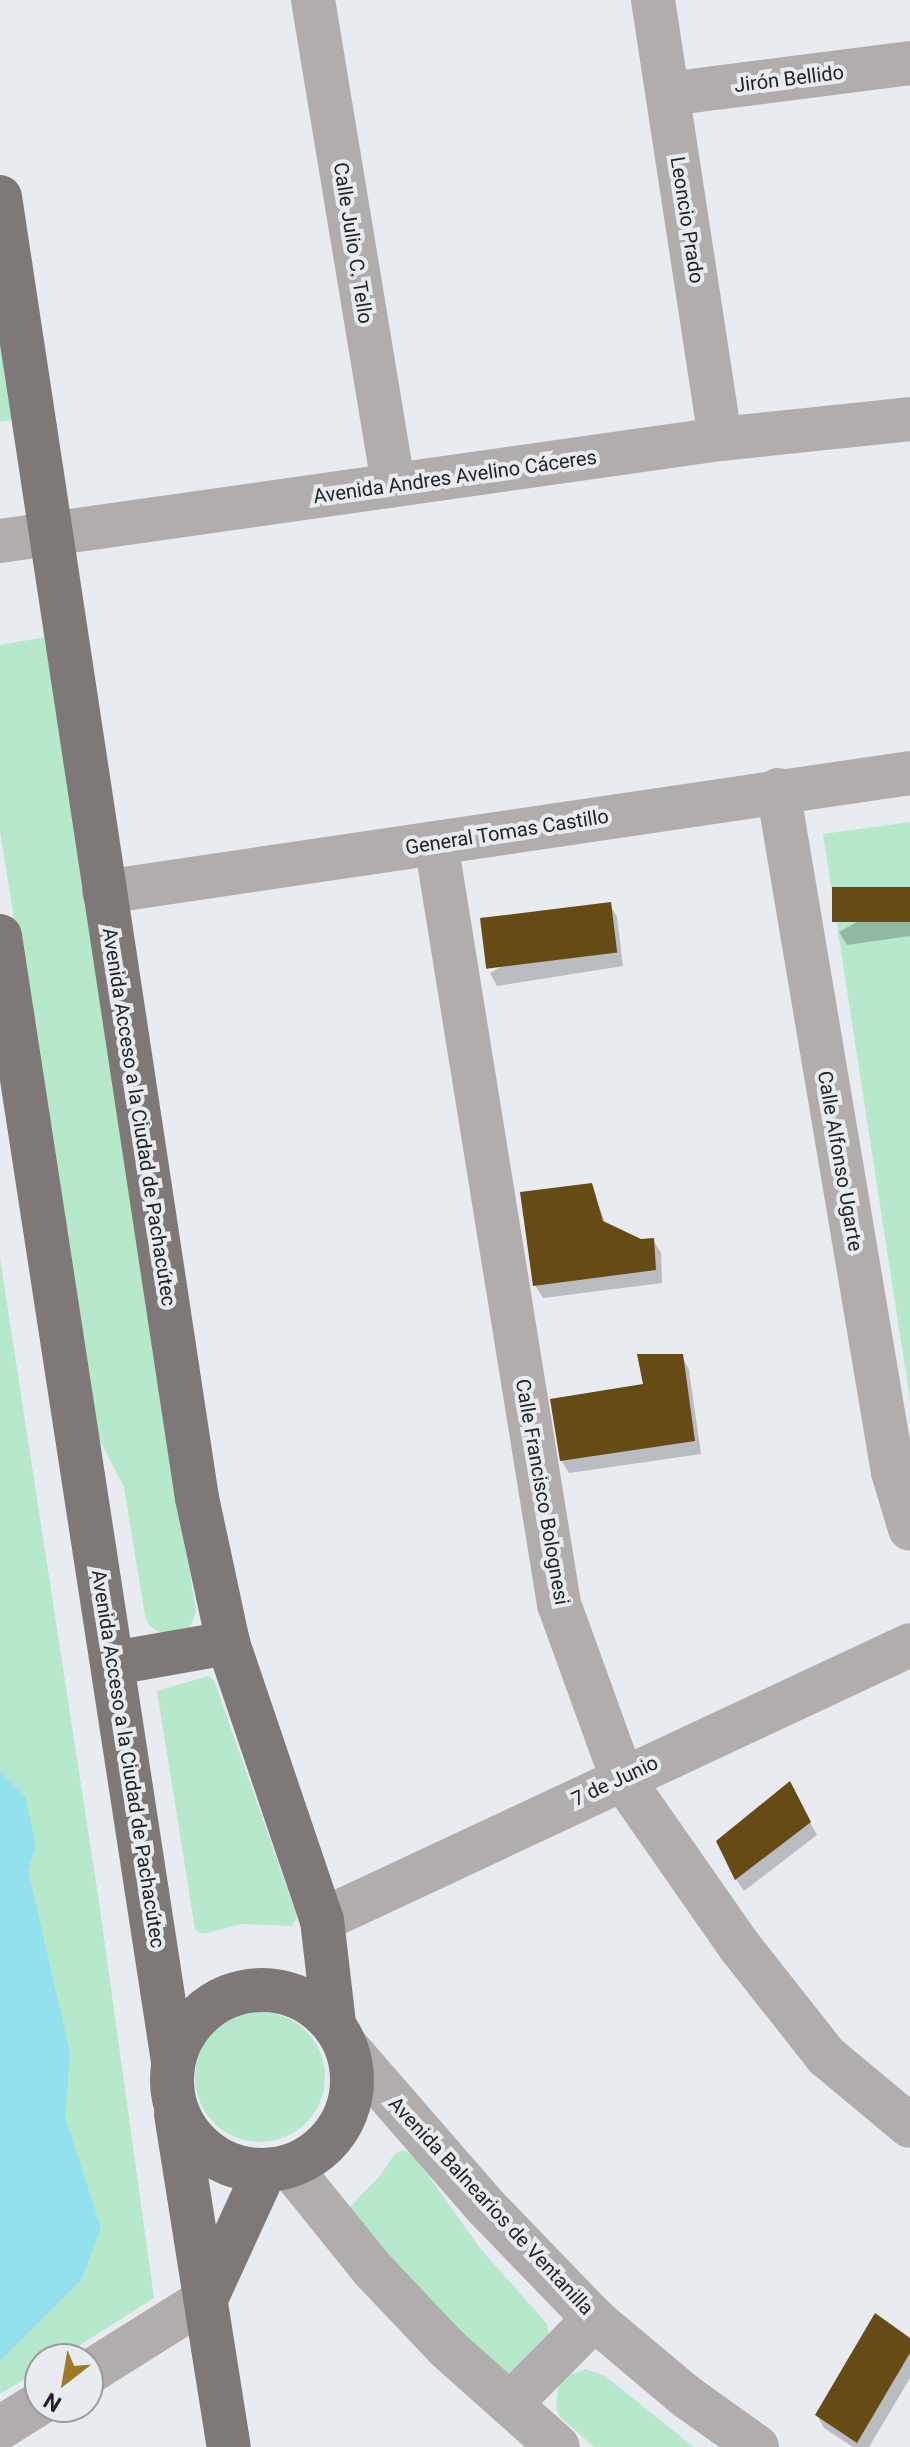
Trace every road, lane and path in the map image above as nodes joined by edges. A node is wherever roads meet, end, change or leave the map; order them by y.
1 (313, 0) edge
2 (653, 0) edge
3 (910, 63) edge
4 (668, 94) junction
5 (0, 197) edge
6 (910, 419) edge
7 (720, 439) junction
8 (393, 485) junction
9 (54, 533) junction
10 (0, 541) edge
11 (910, 773) edge
12 (778, 790) junction
13 (436, 843) junction
14 (104, 892) junction
15 (0, 936) edge
16 (910, 1529) edge
17 (228, 1643) junction
18 (910, 1645) edge
19 (114, 1663) junction
20 (622, 1778) junction
21 (322, 1920) junction
22 (340, 2035) junction
23 (173, 2078) junction
24 (910, 2126) edge
25 (277, 2168) junction
26 (206, 2299) junction
27 (594, 2319) junction
28 (104, 2363) edge
29 (510, 2404) junction
30 (24, 2413) edge
31 (0, 2428) edge
32 (229, 2447) edge
33 (558, 2447) edge
34 (757, 2447) edge

1 - 8 street, Calle Julio C. Tello
2 - 4 street, Leoncio Prado
3 - 4 street, Jirón Bellido
4 - 7 street, Leoncio Prado
5 - 9 main road, Avenida Acceso a la Ciudad de Pachacútec
6 - 7 street, Avenida Andres Avelino Cáceres
7 - 8 street, Avenida Andres Avelino Cáceres
8 - 9 street, Avenida Andres Avelino Cáceres
9 - 10 street, Avenida Andres Avelino Cáceres
9 - 14 main road, Avenida Acceso a la Ciudad de Pachacútec
11 - 12 street, General Tomas Castillo
12 - 13 street, General Tomas Castillo
12 - 16 street, Calle Alfonso Ugarte
13 - 14 street, General Tomas Castillo
13 - 20 street, Calle Francisco Bolognesi
14 - 17 main road, Avenida Acceso a la Ciudad de Pachacútec
15 - 19 main road, Avenida Acceso a la Ciudad de Pachacútec
17 - 19 main road
17 - 21 main road, Avenida Acceso a la Ciudad de Pachacútec
18 - 20 street, 7 de Junio
19 - 23 main road, Avenida Acceso a la Ciudad de Pachacútec
20 - 21 street, 7 de Junio
20 - 24 street, Calle Francisco Bolognesi
21 - 22 main road, Avenida Acceso a la Ciudad de Pachacútec
22 - 23 main road
22 - 25 main road
22 - 27 street, Avenida Balnearios de Ventanilla
23 - 25 main road
23 - 26 main road
25 - 26 main road
25 - 29 street
26 - 28 street
26 - 32 main road
27 - 29 street
27 - 34 street, Avenida Balnearios de Ventanilla
29 - 33 street
30 - 31 street

